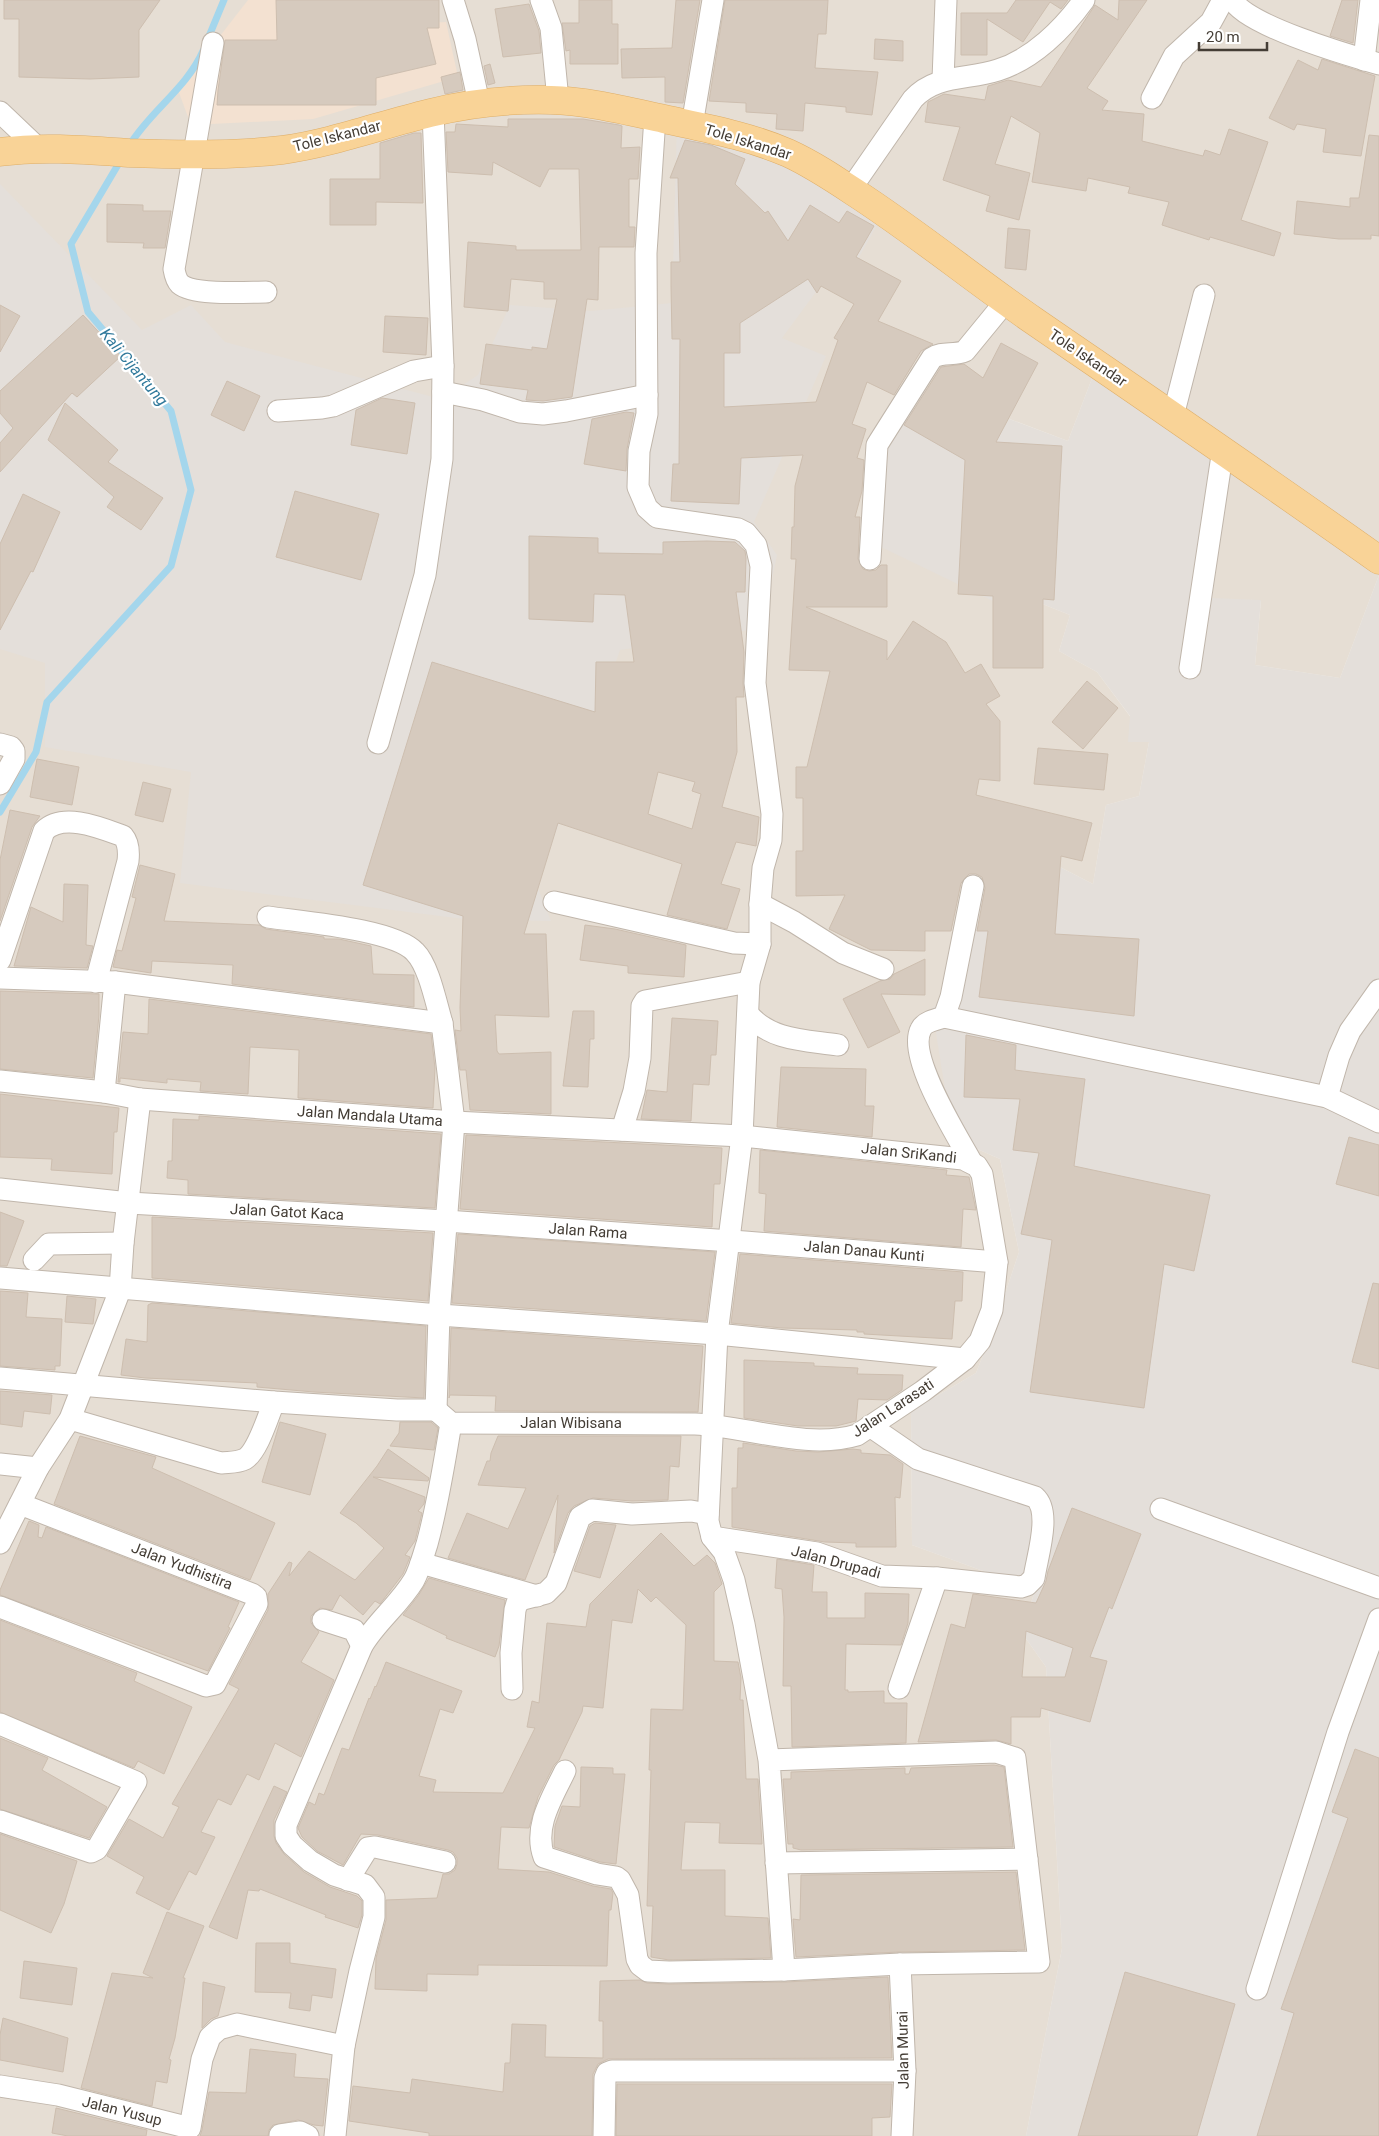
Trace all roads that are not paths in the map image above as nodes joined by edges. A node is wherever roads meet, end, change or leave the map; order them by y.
1 (453, 0) edge
2 (541, 0) edge
3 (713, 0) edge
4 (946, 0) edge
5 (1084, 0) edge
6 (1223, 0) edge
7 (1233, 0) edge
8 (1371, 0) edge
9 (213, 43) dead end
10 (1372, 62) edge
11 (943, 80) junction
12 (1152, 98) dead end
13 (558, 100) junction
14 (479, 104) junction
15 (0, 112) edge
16 (433, 112) junction
17 (655, 117) junction
18 (692, 125) junction
19 (52, 149) junction
20 (0, 152) edge
21 (195, 154) junction
22 (850, 190) junction
23 (266, 292) dead end
24 (1204, 295) dead end
25 (1006, 301) junction
26 (443, 366) junction
27 (443, 392) junction
28 (647, 395) junction
29 (278, 411) dead end
30 (1173, 416) junction
31 (1223, 449) junction
32 (870, 559) dead end
33 (1379, 560) edge
34 (1190, 668) dead end
35 (378, 743) dead end
36 (0, 744) edge
37 (0, 784) edge
38 (973, 886) dead end
39 (554, 902) dead end
40 (760, 904) junction
41 (268, 917) dead end
42 (760, 944) junction
43 (0, 960) edge
44 (883, 969) dead end
45 (0, 978) edge
46 (105, 982) junction
47 (749, 982) junction
48 (1379, 990) edge
49 (748, 1014) junction
50 (944, 1017) junction
51 (442, 1023) junction
52 (838, 1045) dead end
53 (0, 1080) edge
54 (104, 1092) junction
55 (1327, 1097) junction
56 (140, 1098) junction
57 (454, 1122) junction
58 (1379, 1122) edge
59 (622, 1130) junction
60 (742, 1136) junction
61 (972, 1162) junction
62 (0, 1189) edge
63 (129, 1203) junction
64 (446, 1221) junction
65 (730, 1241) junction
66 (123, 1243) junction
67 (34, 1260) dead end
68 (998, 1262) junction
69 (0, 1278) edge
70 (120, 1290) junction
71 (439, 1315) junction
72 (717, 1334) junction
73 (965, 1358) junction
74 (0, 1378) edge
75 (82, 1386) junction
76 (274, 1402) junction
77 (443, 1416) junction
78 (70, 1419) junction
79 (711, 1424) junction
80 (870, 1426) junction
81 (0, 1464) edge
82 (38, 1468) junction
83 (20, 1504) junction
84 (1161, 1509) dead end
85 (708, 1514) junction
86 (712, 1537) junction
87 (0, 1543) edge
88 (421, 1563) junction
89 (937, 1578) junction
90 (1379, 1588) edge
91 (537, 1596) junction
92 (0, 1607) edge
93 (1379, 1619) edge
94 (323, 1620) dead end
95 (362, 1646) junction
96 (899, 1688) dead end
97 (512, 1689) dead end
98 (0, 1724) edge
99 (769, 1760) junction
100 (565, 1771) dead end
101 (0, 1821) edge
102 (1027, 1859) junction
103 (445, 1862) dead end
104 (776, 1863) junction
105 (348, 1880) junction
106 (900, 1964) junction
107 (784, 1970) junction
108 (1257, 1990) dead end
109 (344, 2046) junction
110 (905, 2071) junction
111 (0, 2086) edge
112 (190, 2132) edge
113 (280, 2135) edge
114 (308, 2136) edge
115 (335, 2136) edge
116 (604, 2136) edge
117 (902, 2136) edge

1 - 14 street
2 - 13 street
3 - 18 street
4 - 11 street
5 - 11 street
6 - 12 street
7 - 10 street
8 - 10 street
9 - 21 street
11 - 22 street
13 - 14 main road, Tole Iskandar
13 - 17 main road, Tole Iskandar
14 - 16 main road, Tole Iskandar
15 - 19 street
16 - 21 main road, Tole Iskandar
16 - 26 street
17 - 18 main road, Tole Iskandar
17 - 28 street
18 - 22 main road, Tole Iskandar
19 - 20 main road, Tole Iskandar
19 - 21 main road, Tole Iskandar
21 - 23 street
22 - 25 main road, Tole Iskandar
24 - 30 street
25 - 30 main road, Tole Iskandar
25 - 32 street
26 - 27 street
26 - 29 street
27 - 28 street
27 - 35 street
28 - 40 street
30 - 31 main road, Tole Iskandar
31 - 33 main road, Tole Iskandar
31 - 34 street
36 - 37 street
38 - 50 street
39 - 42 street
40 - 42 street
40 - 44 street
41 - 51 street
42 - 47 street
43 - 46 street
45 - 46 street
46 - 51 street
46 - 54 street
47 - 49 street
47 - 59 street
48 - 55 street
49 - 52 street
49 - 60 street
50 - 55 street
50 - 61 street
51 - 57 street
53 - 54 street, Jalan Mandala Utama
54 - 56 street, Jalan Mandala Utama
55 - 58 street
56 - 57 street, Jalan Mandala Utama
56 - 63 street
57 - 59 street, Jalan Mandala Utama
57 - 64 street
59 - 60 street, Jalan Mandala Utama
60 - 61 street, Jalan SriKandi
60 - 65 street
61 - 68 street, Jalan SriKandi
62 - 63 street, Jalan Gatot Kaca
63 - 64 street, Jalan Gatot Kaca
63 - 66 street
64 - 65 street, Jalan Rama
64 - 71 street
65 - 68 street, Jalan Danau Kunti
65 - 72 street
66 - 67 street
66 - 70 street
68 - 73 street, Jalan Larasati
69 - 70 street
70 - 71 street
70 - 75 street
71 - 72 street
71 - 77 street
72 - 73 street
72 - 79 street
73 - 80 street, Jalan Larasati
74 - 75 street, Jalan Wibisana
75 - 76 street, Jalan Wibisana
75 - 78 street
76 - 77 street, Jalan Wibisana
76 - 78 street
77 - 79 street, Jalan Wibisana
77 - 88 street
78 - 82 street
79 - 80 street, Jalan Larasati
79 - 85 street
80 - 89 street, Jalan Drupadi
81 - 82 street
82 - 83 street
83 - 87 street
83 - 92 street, Jalan Yudhistira
84 - 90 street
85 - 86 street
85 - 91 street
86 - 89 street, Jalan Drupadi
86 - 99 street
88 - 91 street
88 - 95 street
89 - 96 street
91 - 97 street
93 - 108 street
94 - 95 street
95 - 105 street
98 - 101 street
99 - 102 street
99 - 104 street
100 - 107 street
102 - 104 street
102 - 106 street
103 - 105 street
104 - 107 street
105 - 109 street
106 - 107 street
106 - 110 street, Jalan Murai
109 - 112 street, Jalan Yusup
109 - 115 street
110 - 116 street
110 - 117 street, Jalan Murai
111 - 112 street, Jalan Yusup
113 - 114 street

